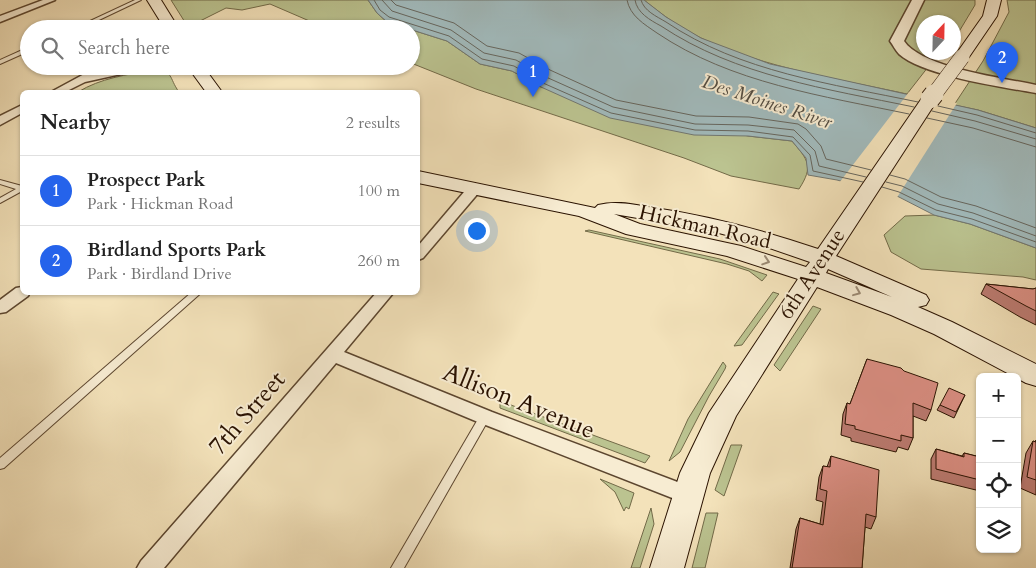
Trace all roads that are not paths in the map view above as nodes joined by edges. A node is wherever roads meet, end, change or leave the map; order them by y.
1 (51, 0) edge
2 (139, 0) edge
3 (154, 0) edge
4 (918, 0) edge
5 (994, 0) edge
6 (0, 20) edge
7 (95, 20) edge
8 (165, 20) edge
9 (20, 54) edge
10 (0, 62) edge
11 (90, 75) edge
12 (102, 75) edge
13 (202, 75) edge
14 (84, 79) junction
15 (1036, 89) edge
16 (61, 90) edge
17 (213, 90) edge
18 (20, 110) edge
19 (0, 121) edge
20 (420, 177) edge
21 (0, 182) edge
22 (20, 187) edge
23 (475, 188) junction
24 (20, 189) edge
25 (0, 201) edge
26 (420, 253) edge
27 (817, 267) junction
28 (20, 293) edge
29 (195, 295) edge
30 (383, 295) edge
31 (0, 308) edge
32 (332, 354) junction
33 (1032, 374) edge
34 (485, 417) junction
35 (0, 465) edge
36 (688, 495) junction
37 (149, 568) edge
38 (397, 568) edge
39 (667, 568) edge

1 - 6 street
2 - 7 lane
3 - 8 main road
4 - 15 street
5 - 27 main road, 6th Avenue, bridge
9 - 10 lane
11 - 14 street
12 - 14 street
13 - 17 main road
14 - 16 street
18 - 19 street
20 - 23 main road, Hickman Road
21 - 22 lane
23 - 26 street
23 - 27 main road, Hickman Road
24 - 25 lane
27 - 33 main road, Hickman Road
27 - 36 main road, 6th Avenue
28 - 31 street
29 - 35 lane
30 - 32 street, 7th Street
32 - 34 street, Allison Avenue
32 - 37 street, 7th Street
34 - 36 street, Allison Avenue
34 - 38 lane
36 - 39 main road, 6th Avenue

